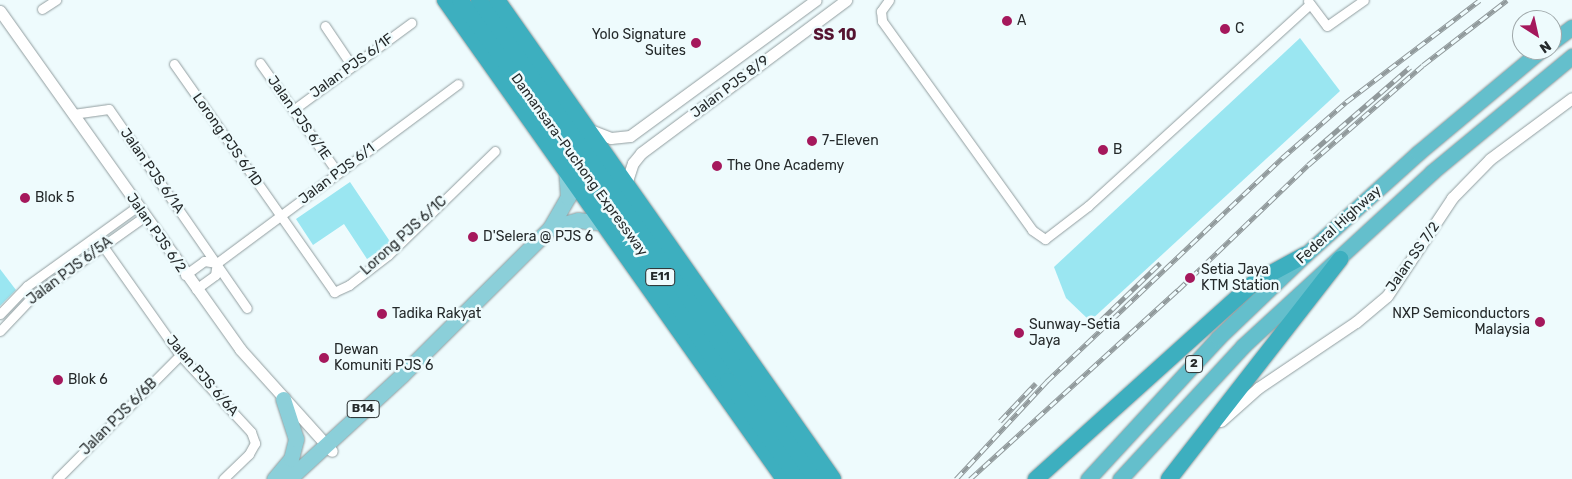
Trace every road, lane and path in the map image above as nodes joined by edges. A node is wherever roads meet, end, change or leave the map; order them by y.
1 (56, 0) edge
2 (444, 0) edge
3 (460, 0) edge
4 (479, 0) edge
5 (497, 0) edge
6 (816, 0) edge
7 (846, 0) edge
8 (889, 0) edge
9 (1364, 0) edge
10 (1309, 2) edge
11 (42, 9) dead end
12 (2, 17) edge
13 (411, 23) dead end
14 (325, 26) dead end
15 (1572, 56) edge
16 (1529, 60) edge
17 (260, 63) dead end
18 (174, 64) dead end
19 (352, 66) junction
20 (527, 80) junction
21 (458, 84) dead end
22 (1572, 98) edge
23 (293, 110) junction
24 (72, 114) junction
25 (590, 130) junction
26 (495, 151) dead end
27 (566, 167) junction
28 (338, 173) junction
29 (626, 184) junction
30 (138, 206) junction
31 (145, 216) junction
32 (280, 216) junction
33 (602, 223) junction
34 (550, 228) junction
35 (103, 246) junction
36 (1306, 255) junction
37 (1340, 259) junction
38 (216, 264) junction
39 (186, 275) junction
40 (196, 289) junction
41 (247, 308) dead end
42 (0, 314) edge
43 (0, 331) edge
44 (180, 355) junction
45 (284, 399) junction
46 (329, 447) junction
47 (1173, 473) edge
48 (57, 479) edge
49 (223, 479) edge
50 (274, 479) edge
51 (289, 479) edge
52 (304, 479) edge
53 (784, 479) edge
54 (799, 479) edge
55 (816, 479) edge
56 (833, 479) edge
57 (1036, 479) edge
58 (1088, 479) edge
59 (1120, 479) edge

1 - 11 street
2 - 27 highway
3 - 20 highway, Damansara–Puchong Expressway / E11
4 - 20 highway, Damansara–Puchong Expressway / E11
5 - 25 highway
6 - 25 street, Jalan PJS 8/9
7 - 29 street, Jalan PJS 8/9
8 - 10 street
9 - 10 street
12 - 24 street, Jalan PJS 6/2
13 - 19 street, Jalan PJS 6/1F
14 - 19 street
15 - 37 highway, Federal Highway / 2
16 - 36 highway, Federal Highway / 2
17 - 23 street, Jalan PJS 6/1E
18 - 32 street, Lorong PJS 6/1D
19 - 23 street, Jalan PJS 6/1F
20 - 54 highway, Damansara–Puchong Expressway / E11
20 - 55 highway, Damansara–Puchong Expressway / E11
21 - 28 street, Jalan PJS 6/1
22 - 47 street, Jalan SS 7/2
23 - 28 street, Jalan PJS 6/1E
24 - 30 street, Jalan PJS 6/2
24 - 38 street, Jalan PJS 6/1A
25 - 29 highway
26 - 32 street, Lorong PJS 6/1C
27 - 33 highway
27 - 34 main road, B14
28 - 32 street, Jalan PJS 6/1
29 - 56 highway
30 - 31 street, Jalan PJS 6/2
30 - 42 street, Jalan PJS 6/5A
31 - 35 street, Jalan PJS 6/5A
31 - 39 street, Jalan PJS 6/2
32 - 38 street, Jalan PJS 6/1
33 - 34 main road, B14
33 - 53 highway
34 - 46 main road, B14
35 - 43 street, Jalan PJS 6/5A
35 - 44 street, Jalan PJS 6/6A
36 - 57 highway
36 - 58 highway, Federal Highway / 2
37 - 47 highway
37 - 59 highway, Federal Highway / 2
38 - 39 street, Jalan PJS 6/1
38 - 40 street, Jalan PJS 6/1
38 - 41 street
39 - 40 street, Jalan PJS 6/2
40 - 45 street, Jalan PJS 6/2
44 - 48 street, Jalan PJS 6/6B
44 - 49 street, Jalan PJS 6/6A
45 - 46 street, Jalan PJS 6/2
45 - 50 main road
46 - 51 main road, B14
46 - 52 main road, B14

